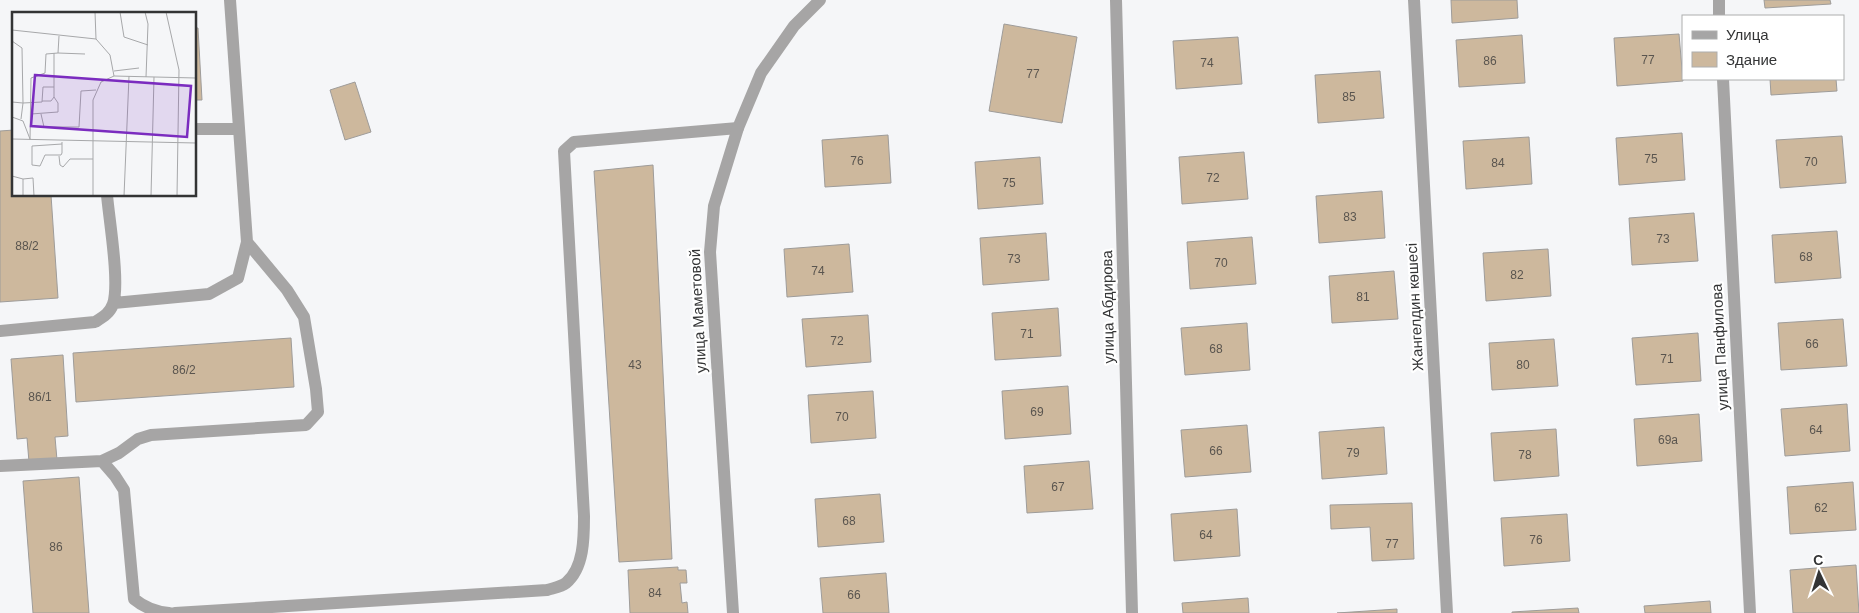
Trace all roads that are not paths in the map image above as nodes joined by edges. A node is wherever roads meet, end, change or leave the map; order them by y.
1 (230, 0) edge
2 (820, 0) edge
3 (1116, 0) edge
4 (1414, 0) edge
5 (1719, 0) edge
6 (1720, 15) edge
7 (1723, 80) edge
8 (738, 128) junction
9 (240, 129) junction
10 (196, 130) edge
11 (107, 196) edge
12 (247, 242) junction
13 (114, 303) junction
14 (0, 331) edge
15 (102, 461) junction
16 (0, 466) edge
17 (169, 613) edge
18 (175, 613) edge
19 (733, 613) edge
20 (1132, 613) edge
21 (1447, 613) edge
22 (1750, 613) edge

1 - 9 street
2 - 8 street, улица Маметовой
3 - 20 street, улица Абдирова
4 - 21 street, Жангелдин көшесі
5 - 6 street
7 - 22 street, улица Панфилова
8 - 18 street
8 - 19 street, улица Маметовой
9 - 10 street
9 - 12 street
11 - 13 street
12 - 13 street
12 - 15 street
13 - 14 street
15 - 16 street
15 - 17 street

